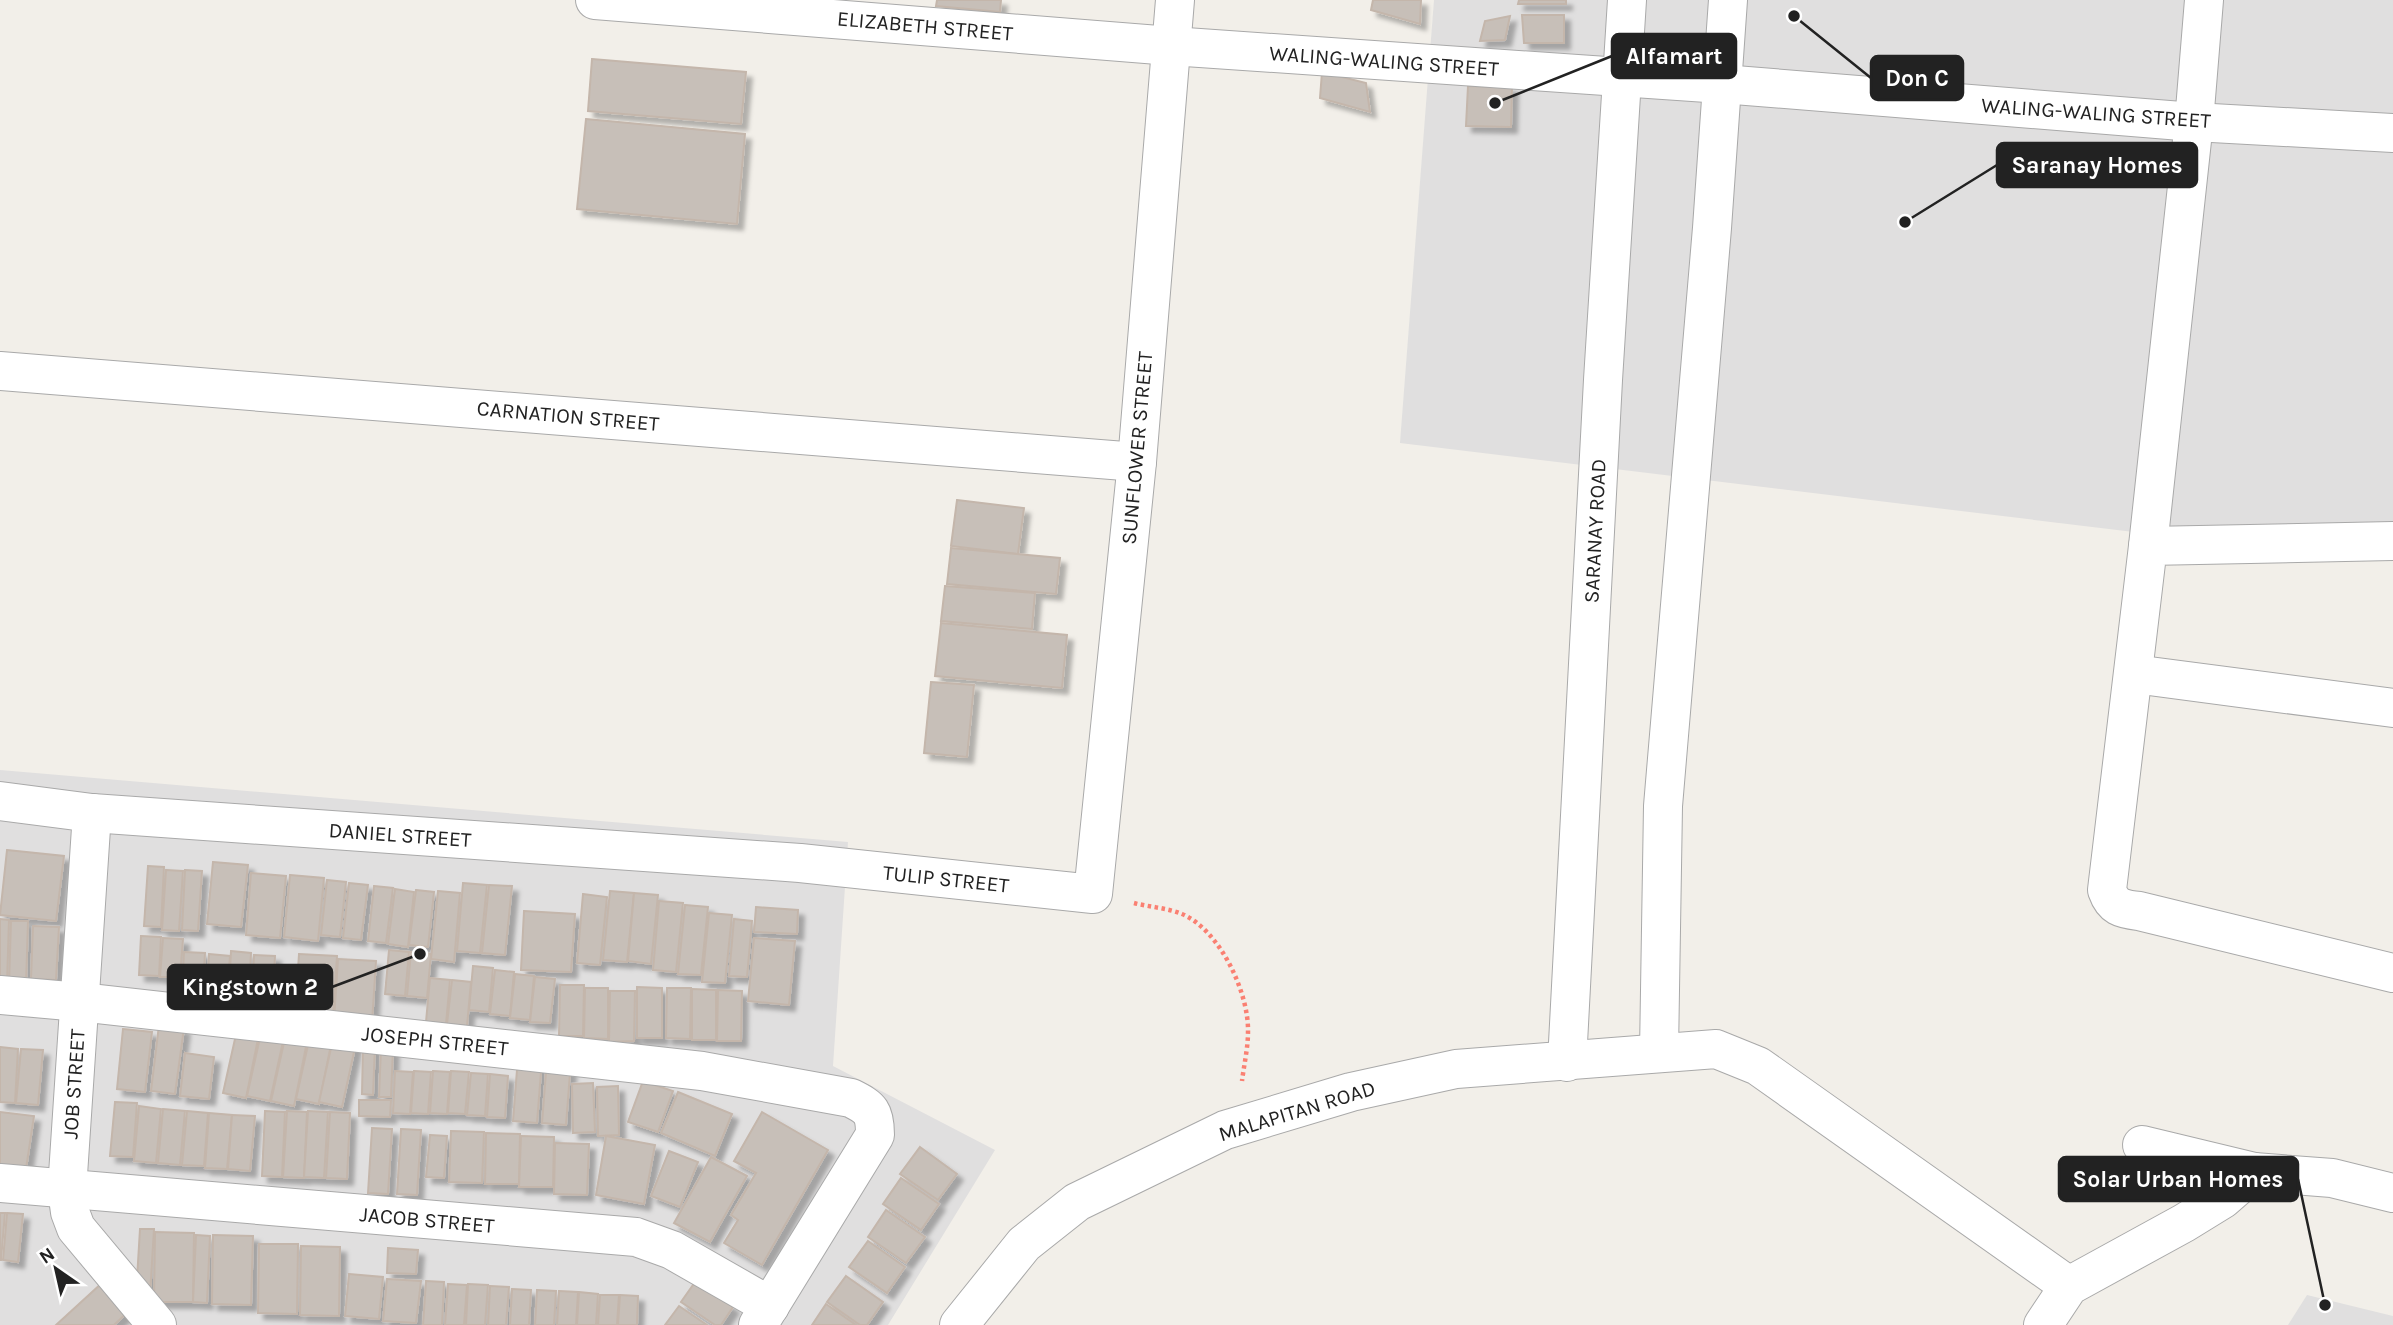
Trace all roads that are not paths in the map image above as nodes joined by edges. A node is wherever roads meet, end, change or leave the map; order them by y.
1 (595, 0) edge
2 (1175, 0) edge
3 (1627, 0) edge
4 (1728, 0) edge
5 (2204, 0) edge
6 (639, 2) edge
7 (1171, 46) junction
8 (1621, 78) junction
9 (1722, 84) junction
10 (2194, 122) junction
11 (2393, 133) edge
12 (0, 371) edge
13 (1137, 462) junction
14 (2393, 541) edge
15 (2148, 546) junction
16 (2134, 674) junction
17 (2393, 708) edge
18 (0, 801) edge
19 (92, 813) junction
20 (800, 863) joint
21 (1093, 894) joint
22 (2393, 973) edge
23 (0, 995) edge
24 (80, 1002) junction
25 (1659, 1052) junction
26 (1567, 1062) junction
27 (2142, 1145) dead end
28 (2254, 1172) junction
29 (0, 1184) edge
30 (67, 1190) junction
31 (2393, 1193) edge
32 (2069, 1286) junction
33 (764, 1315) edge
34 (157, 1325) edge
35 (959, 1325) edge
36 (2043, 1325) edge

1 - 6 street, ELIZABETH STREET
2 - 7 street, SUNFLOWER STREET
3 - 8 street, SARANAY ROAD
4 - 9 street
5 - 10 street
6 - 7 street, ELIZABETH STREET
7 - 8 street, WALING-WALING STREET
7 - 13 street, SUNFLOWER STREET
8 - 9 street, WALING-WALING STREET
8 - 26 street, SARANAY ROAD
9 - 10 street, WALING-WALING STREET
9 - 25 street
10 - 11 street, WALING-WALING STREET
10 - 15 street
12 - 13 street, CARNATION STREET
13 - 21 street, SUNFLOWER STREET
14 - 15 street
15 - 16 street
16 - 17 street
16 - 22 street
18 - 19 street, DANIEL STREET
19 - 20 street, DANIEL STREET
19 - 24 street, JOB STREET
20 - 21 street, TULIP STREET
23 - 24 street, JOSEPH STREET
24 - 30 street, JOB STREET
24 - 33 street, JOSEPH STREET
25 - 26 street, MALAPITAN ROAD
25 - 32 street, MALAPITAN ROAD
26 - 35 street, MALAPITAN ROAD
27 - 28 street
28 - 31 street
28 - 32 street
29 - 30 street, JACOB STREET
30 - 33 street, JACOB STREET
30 - 34 street, JOB STREET
32 - 36 street

